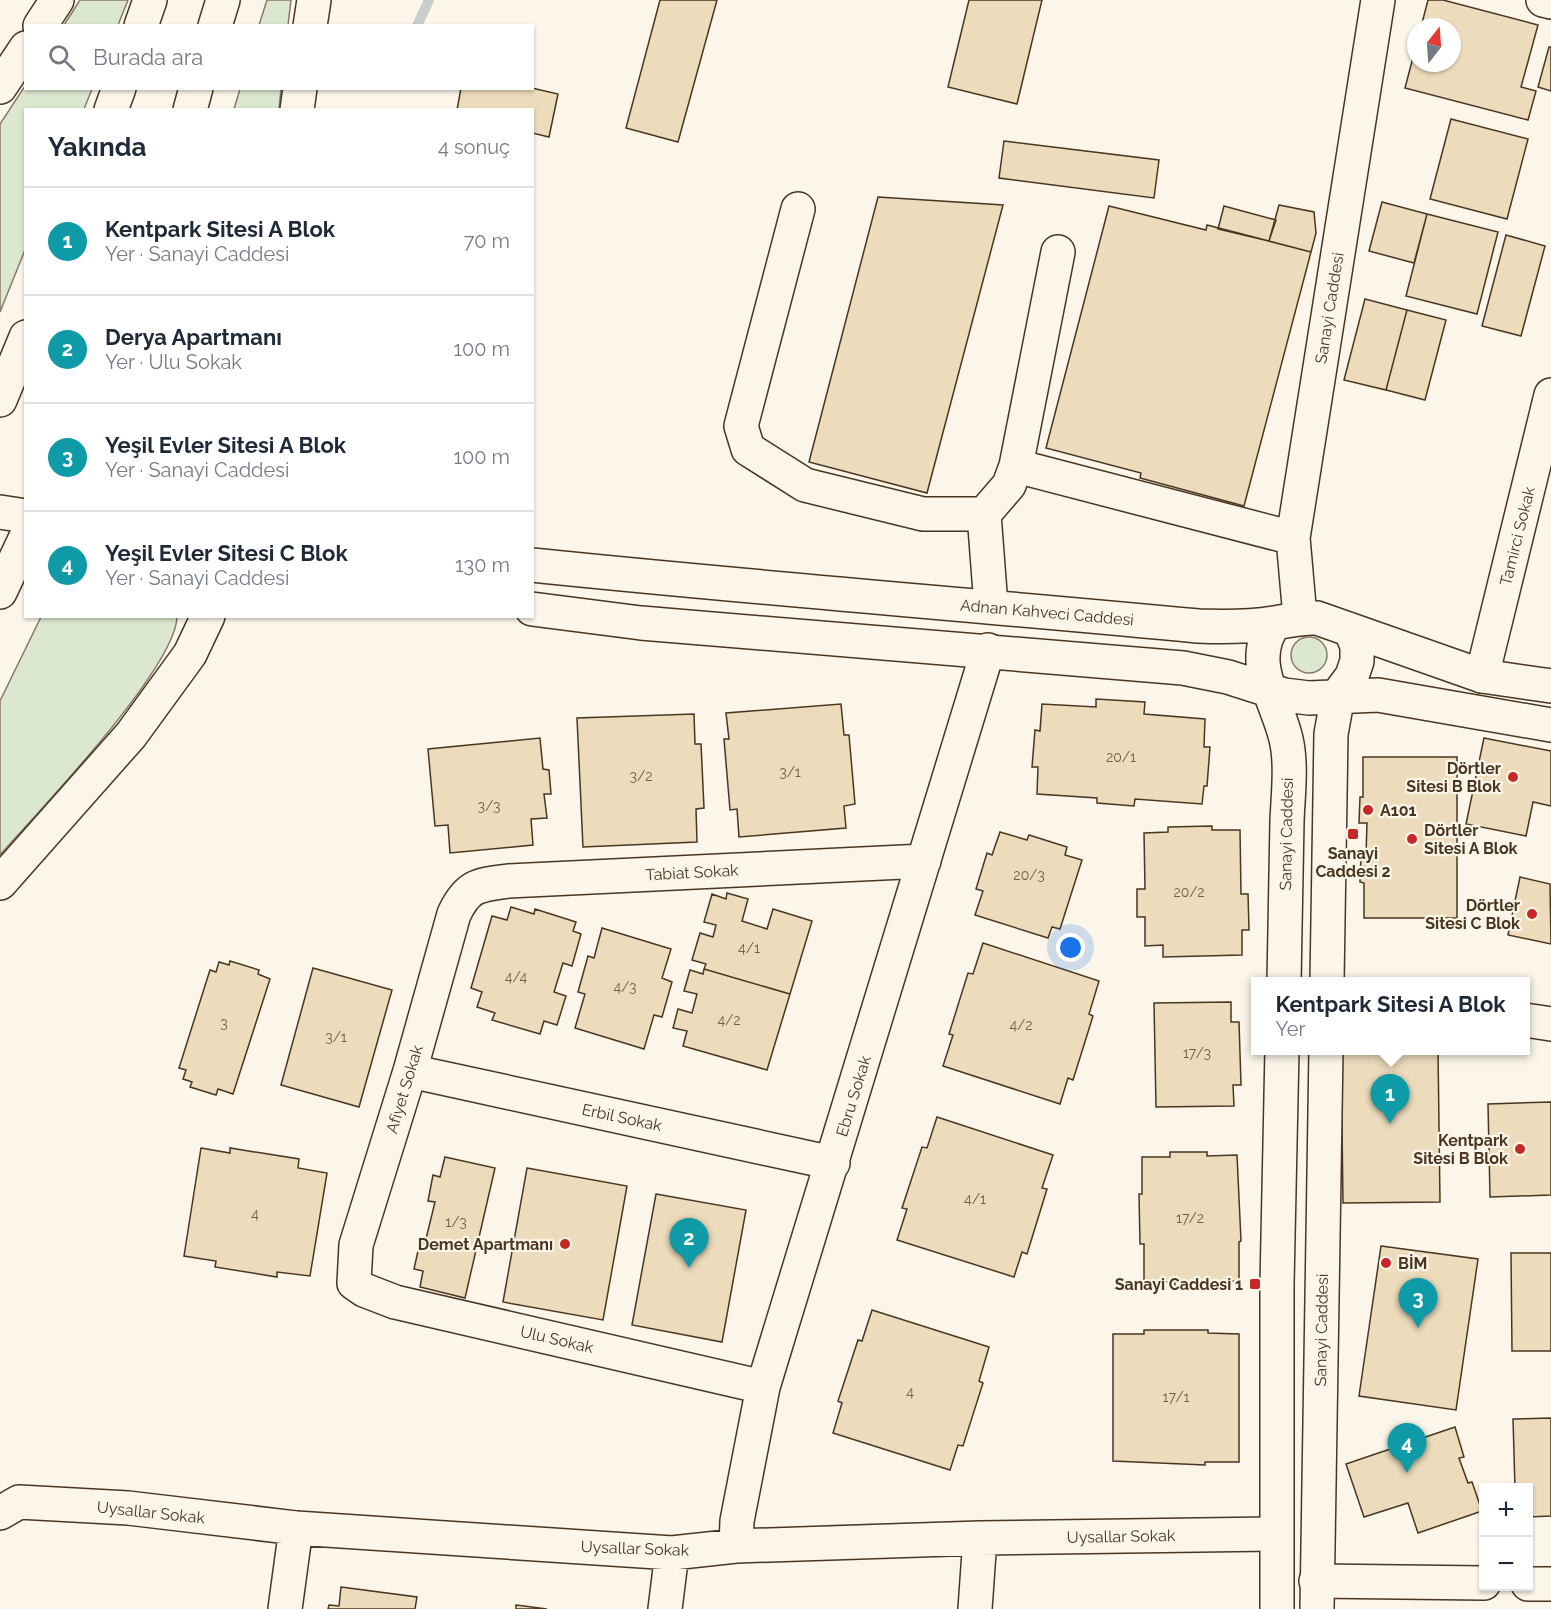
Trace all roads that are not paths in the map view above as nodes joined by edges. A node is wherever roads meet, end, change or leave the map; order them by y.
1 (57, 0) edge
2 (150, 0) edge
3 (223, 0) edge
4 (314, 0) edge
5 (1378, 0) edge
6 (1543, 0) edge
7 (1551, 2) edge
8 (41, 24) edge
9 (142, 24) edge
10 (217, 24) edge
11 (310, 24) edge
12 (24, 51) edge
13 (0, 87) edge
14 (118, 90) edge
15 (195, 90) edge
16 (300, 90) edge
17 (112, 108) edge
18 (190, 108) edge
19 (297, 108) edge
20 (798, 210) dead end
21 (1058, 252) dead end
22 (24, 342) edge
23 (1551, 395) edge
24 (0, 400) edge
25 (1016, 466) junction
26 (0, 512) edge
27 (984, 514) junction
28 (24, 516) edge
29 (1293, 538) junction
30 (24, 541) edge
31 (534, 565) edge
32 (0, 592) edge
33 (991, 606) junction
34 (534, 609) edge
35 (207, 618) edge
36 (1288, 620) junction
37 (1351, 631) junction
38 (988, 651) junction
39 (1482, 676) junction
40 (1551, 686) edge
41 (1270, 689) junction
42 (1338, 695) junction
43 (1551, 725) edge
44 (924, 861) junction
45 (0, 883) edge
46 (462, 896) joint
47 (1284, 977) edge
48 (1327, 977) edge
49 (1530, 1021) edge
50 (1551, 1024) edge
51 (1282, 1055) edge
52 (1326, 1055) edge
53 (410, 1071) junction
54 (833, 1163) junction
55 (354, 1283) joint
56 (763, 1387) junction
57 (0, 1513) edge
58 (296, 1528) junction
59 (1275, 1534) junction
60 (980, 1538) junction
61 (736, 1546) junction
62 (672, 1553) junction
63 (1479, 1583) edge
64 (1533, 1584) edge
65 (1551, 1584) edge
66 (1316, 1595) edge
67 (1277, 1596) edge
68 (285, 1609) edge
69 (665, 1609) edge
70 (975, 1609) edge

1 - 8 main road
2 - 9 main road
3 - 10 main road
4 - 11 main road
5 - 29 main road, Sanayi Caddesi
6 - 7 main road
12 - 13 main road
14 - 17 main road
15 - 18 main road
16 - 19 main road
20 - 27 main road
21 - 25 main road
22 - 24 main road
23 - 39 main road, Tamirci Sokak
25 - 27 main road
25 - 29 main road
26 - 28 main road
27 - 33 main road
29 - 36 main road, Sanayi Caddesi
30 - 32 main road
31 - 33 main road, Adnan Kahveci Caddesi
33 - 36 main road, Adnan Kahveci Caddesi
34 - 38 main road
35 - 45 main road
36 - 37 main road, Adnan Kahveci Caddesi
36 - 41 main road
37 - 39 main road, Adnan Kahveci Caddesi
37 - 42 main road
38 - 41 main road
38 - 44 main road, Ebru Sokak
39 - 40 main road, Adnan Kahveci Caddesi
41 - 42 main road
41 - 47 main road, Sanayi Caddesi
42 - 43 main road
42 - 48 main road
44 - 46 main road, Tabiat Sokak
44 - 54 main road, Ebru Sokak
46 - 53 main road, Afiyet Sokak
49 - 50 main road
51 - 59 main road
52 - 66 main road, Sanayi Caddesi
53 - 54 main road, Erbil Sokak
53 - 55 main road, Afiyet Sokak
54 - 56 main road, Ebru Sokak
55 - 56 main road, Ulu Sokak
56 - 61 main road, Ebru Sokak
57 - 58 main road, Uysallar Sokak
58 - 62 main road, Uysallar Sokak
58 - 68 main road
59 - 60 main road, Uysallar Sokak
59 - 67 main road
60 - 61 main road, Uysallar Sokak
60 - 70 main road
61 - 62 main road, Uysallar Sokak
62 - 69 main road
63 - 66 main road
64 - 65 main road
66 - 67 main road

